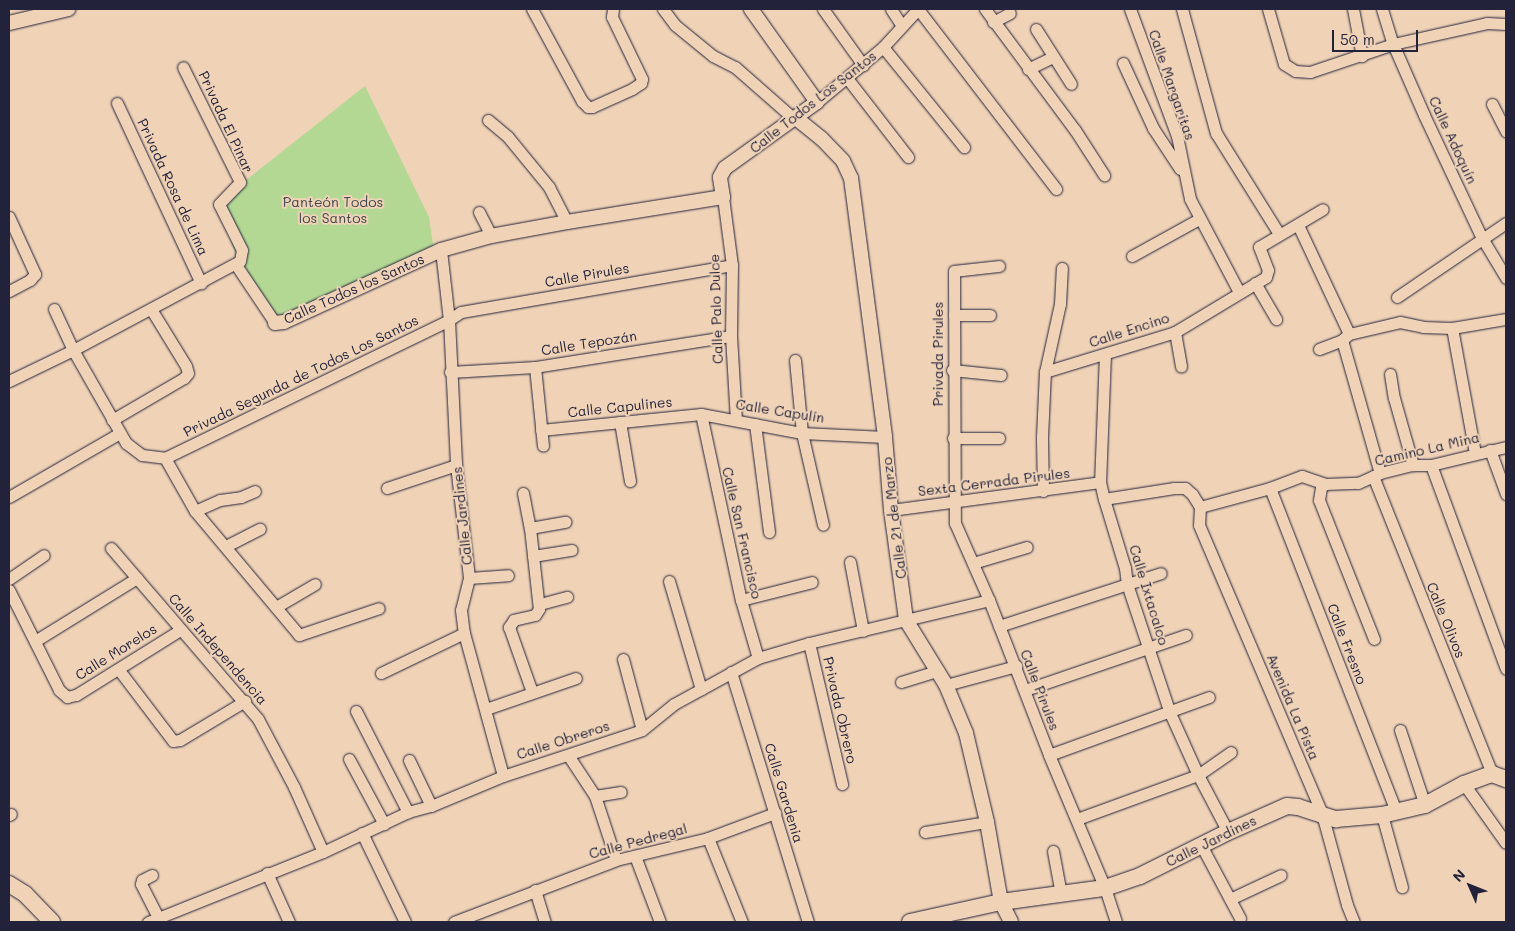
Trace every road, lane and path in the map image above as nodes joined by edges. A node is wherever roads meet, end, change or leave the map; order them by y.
1 (68, 9) edge
2 (532, 9) edge
3 (612, 9) edge
4 (663, 9) edge
5 (751, 9) edge
6 (823, 9) edge
7 (891, 9) edge
8 (918, 9) edge
9 (984, 9) edge
10 (1130, 9) edge
11 (1182, 9) edge
12 (1268, 9) edge
13 (1353, 9) edge
14 (1382, 9) edge
15 (1010, 13) dead end
16 (993, 22) junction
17 (9, 23) edge
18 (1506, 24) edge
19 (902, 26) junction
20 (1036, 29) dead end
21 (1393, 44) junction
22 (883, 47) junction
23 (1362, 56) junction
24 (1052, 57) junction
25 (1124, 63) dead end
26 (863, 65) junction
27 (183, 67) dead end
28 (1028, 69) junction
29 (848, 78) junction
30 (1071, 84) dead end
31 (817, 102) junction
32 (117, 103) dead end
33 (1492, 104) dead end
34 (795, 119) junction
35 (488, 120) dead end
36 (1506, 132) edge
37 (964, 147) dead end
38 (908, 157) dead end
39 (1182, 173) junction
40 (1104, 175) dead end
41 (1056, 188) dead end
42 (723, 197) junction
43 (1323, 209) dead end
44 (479, 212) dead end
45 (9, 217) edge
46 (1199, 219) junction
47 (567, 222) junction
48 (1506, 223) edge
49 (1298, 225) junction
50 (1279, 234) junction
51 (492, 236) junction
52 (1482, 238) junction
53 (441, 250) junction
54 (1132, 256) dead end
55 (236, 265) junction
56 (732, 265) junction
57 (999, 266) dead end
58 (1062, 268) dead end
59 (1506, 278) edge
60 (201, 283) junction
61 (1255, 283) junction
62 (9, 291) edge
63 (1239, 292) junction
64 (1398, 297) dead end
65 (151, 308) junction
66 (54, 309) dead end
67 (954, 315) junction
68 (990, 315) dead end
69 (1276, 319) dead end
70 (1506, 319) edge
71 (449, 320) junction
72 (275, 323) joint
73 (1452, 328) junction
74 (1175, 332) junction
75 (731, 336) junction
76 (1345, 337) junction
77 (1319, 349) dead end
78 (73, 350) junction
79 (1105, 354) junction
80 (795, 360) dead end
81 (1180, 366) dead end
82 (535, 367) junction
83 (952, 370) junction
84 (450, 372) junction
85 (1045, 372) junction
86 (1390, 374) dead end
87 (1001, 375) dead end
88 (9, 381) edge
89 (701, 414) junction
90 (112, 420) junction
91 (736, 420) junction
92 (620, 422) junction
93 (755, 424) junction
94 (541, 430) junction
95 (120, 433) junction
96 (802, 433) junction
97 (885, 437) junction
98 (953, 438) junction
99 (999, 438) dead end
100 (543, 446) dead end
101 (1506, 447) edge
102 (1490, 450) junction
103 (1475, 453) junction
104 (165, 458) junction
105 (456, 465) junction
106 (1431, 465) junction
107 (1413, 466) junction
108 (1377, 475) junction
109 (630, 481) dead end
110 (1100, 482) junction
111 (1325, 484) junction
112 (387, 488) dead end
113 (1270, 488) junction
114 (255, 491) dead end
115 (1043, 491) junction
116 (523, 493) dead end
117 (1506, 494) edge
118 (9, 497) edge
119 (1104, 500) junction
120 (953, 503) junction
121 (1200, 508) junction
122 (891, 510) junction
123 (195, 511) junction
124 (565, 522) dead end
125 (823, 525) dead end
126 (530, 528) junction
127 (260, 530) dead end
128 (769, 532) dead end
129 (226, 546) junction
130 (1027, 547) dead end
131 (111, 548) dead end
132 (572, 550) dead end
133 (44, 555) dead end
134 (533, 556) junction
135 (850, 562) dead end
136 (973, 564) junction
137 (1161, 573) dead end
138 (508, 575) dead end
139 (9, 578) edge
140 (136, 578) junction
141 (469, 578) junction
142 (669, 581) dead end
143 (812, 582) dead end
144 (315, 584) dead end
145 (1127, 584) junction
146 (9, 590) edge
147 (567, 597) dead end
148 (741, 600) junction
149 (989, 600) junction
150 (540, 604) junction
151 (276, 607) junction
152 (379, 608) dead end
153 (906, 620) junction
154 (999, 626) junction
155 (180, 630) junction
156 (863, 631) junction
157 (464, 633) junction
158 (1186, 636) dead end
159 (1374, 638) dead end
160 (35, 641) junction
161 (809, 643) junction
162 (1149, 649) junction
163 (758, 658) junction
164 (623, 659) dead end
165 (1016, 666) junction
166 (1506, 669) edge
167 (119, 670) junction
168 (938, 671) junction
169 (731, 672) junction
170 (381, 673) dead end
171 (576, 678) dead end
172 (902, 682) dead end
173 (946, 685) junction
174 (701, 689) junction
175 (1024, 690) junction
176 (532, 692) junction
177 (1209, 697) dead end
178 (245, 701) junction
179 (486, 709) junction
180 (356, 711) dead end
181 (1170, 713) junction
182 (642, 730) junction
183 (1400, 730) dead end
184 (1231, 752) dead end
185 (568, 755) junction
186 (1050, 755) junction
187 (349, 759) dead end
188 (409, 760) dead end
189 (1198, 775) junction
190 (503, 776) junction
191 (1499, 777) edge
192 (842, 784) dead end
193 (1464, 784) junction
194 (621, 792) dead end
195 (595, 796) junction
196 (1425, 805) junction
197 (431, 806) junction
198 (408, 812) junction
199 (775, 813) junction
200 (1389, 813) junction
201 (1322, 814) junction
202 (1077, 819) junction
203 (987, 822) junction
204 (384, 824) junction
205 (925, 832) dead end
206 (1228, 832) junction
207 (362, 833) junction
208 (708, 838) junction
209 (1506, 842) edge
210 (1201, 845) junction
211 (1053, 851) dead end
212 (323, 852) junction
213 (635, 856) junction
214 (616, 860) junction
215 (268, 873) junction
216 (152, 875) dead end
217 (1281, 875) dead end
218 (9, 884) edge
219 (1402, 887) dead end
220 (1105, 888) junction
221 (534, 890) junction
222 (1061, 894) junction
223 (1230, 900) junction
224 (1001, 902) junction
225 (1240, 918) dead end
226 (153, 920) edge
227 (46, 921) edge
228 (289, 922) edge
229 (405, 922) edge
230 (454, 922) edge
231 (545, 922) edge
232 (660, 922) edge
233 (742, 922) edge
234 (808, 922) edge
235 (910, 922) edge
236 (1011, 922) edge
237 (1116, 922) edge
238 (1354, 922) edge

1 - 17 street
2 - 3 street
4 - 34 street, Calle 21 de Marzo
5 - 31 street
6 - 26 street
7 - 19 street
8 - 19 street, Calle Todos Los Santos
8 - 41 street
9 - 16 street
10 - 39 street, Calle Margaritas
11 - 50 street
12 - 23 street
13 - 23 street
14 - 21 street, Calle Adoquín
15 - 16 street
16 - 28 street
18 - 21 street
19 - 22 street, Calle Todos Los Santos
20 - 24 street
21 - 23 street
21 - 52 street, Calle Adoquín
22 - 26 street, Calle Todos Los Santos
22 - 37 street
24 - 28 street
24 - 30 street
25 - 39 street
26 - 29 street, Calle Todos Los Santos
27 - 55 street, Privada El Pinar
28 - 40 street
29 - 31 street, Calle Todos Los Santos
29 - 38 street
31 - 34 street, Calle Todos Los Santos
32 - 60 street, Privada Rosa de Lima
33 - 36 street
34 - 42 street, Calle Todos Los Santos
34 - 97 street, Calle 21 de Marzo
35 - 47 street
39 - 46 street
42 - 47 street, Calle Todos los Santos
42 - 56 street, Calle Palo Dulce
43 - 49 street
44 - 51 street
45 - 62 street
46 - 54 street
46 - 63 street
47 - 51 street, Calle Todos los Santos
48 - 52 street
49 - 50 street
49 - 76 street, Calle Olivos
50 - 61 street, Calle Encino
51 - 53 street, Calle Todos los Santos
52 - 59 street, Calle Adoquín
52 - 64 street
53 - 71 street, Calle Jardines
53 - 72 street, Calle Todos los Santos
55 - 60 street
55 - 72 street, Calle Todos los Santos
56 - 71 street, Calle Pirules
56 - 75 street, Calle Palo Dulce
57 - 67 street, Privada Pirules
58 - 85 street
60 - 65 street
61 - 63 street, Calle Encino
61 - 69 street
63 - 74 street, Calle Encino
65 - 78 street
65 - 90 street
66 - 78 street
67 - 68 street
67 - 83 street, Privada Pirules
70 - 73 street
71 - 84 street, Calle Jardines
71 - 104 street, Privada Segunda de Todos Los Santos
73 - 76 street
73 - 103 street
74 - 79 street, Calle Encino
74 - 81 street
75 - 82 street, Calle Tepozán
75 - 91 street, Calle Palo Dulce
76 - 77 street
76 - 108 street, Calle Olivos
78 - 88 street
78 - 90 street
79 - 85 street, Calle Encino
79 - 110 street, Calle Ixtacalco
80 - 96 street
82 - 84 street, Calle Tepozán
82 - 94 street
83 - 87 street
83 - 98 street, Privada Pirules
84 - 105 street, Calle Jardines
85 - 115 street
86 - 107 street
89 - 91 street, Calle Capulín
89 - 92 street, Calle Capulines
89 - 148 street, Calle San Francisco
90 - 95 street
91 - 93 street, Calle Capulín
92 - 94 street, Calle Capulines
92 - 109 street
93 - 96 street, Calle Capulín
93 - 128 street
94 - 100 street
95 - 104 street
95 - 118 street
96 - 97 street, Calle Capulín
96 - 125 street
97 - 122 street, Calle 21 de Marzo
98 - 99 street
98 - 120 street, Privada Pirules
101 - 102 street, Camino La Mina
102 - 103 street, Camino La Mina
102 - 117 street
103 - 106 street, Camino La Mina
104 - 123 street
105 - 112 street
105 - 141 street, Calle Jardines
106 - 107 street, Camino La Mina
106 - 166 street
107 - 108 street, Camino La Mina
108 - 111 street, Camino La Mina
108 - 191 street, Calle Olivos
110 - 115 street, Sexta Cerrada Pirules
110 - 119 street, Calle Ixtacalco
111 - 113 street, Camino La Mina
111 - 159 street
113 - 121 street
113 - 200 street, Calle Fresno
114 - 123 street
115 - 120 street, Sexta Cerrada Pirules
116 - 126 street
119 - 121 street
119 - 145 street, Calle Ixtacalco
120 - 122 street, Sexta Cerrada Pirules
120 - 136 street, Calle Pirules
121 - 201 street, Avenida La Pista
122 - 153 street, Calle 21 de Marzo
123 - 129 street
124 - 126 street
126 - 134 street
127 - 129 street
129 - 151 street
130 - 136 street
131 - 140 street, Calle Independencia
132 - 134 street
133 - 139 street
134 - 150 street
135 - 156 street
136 - 149 street, Calle Pirules
137 - 145 street
138 - 141 street
140 - 155 street, Calle Independencia
140 - 160 street
141 - 157 street, Calle Jardines
142 - 174 street
143 - 148 street
144 - 151 street
145 - 154 street
145 - 162 street, Calle Ixtacalco
146 - 160 street
147 - 150 street
148 - 163 street, Calle San Francisco
149 - 153 street, Calle Obreros
149 - 154 street, Calle Pirules
150 - 176 street
151 - 152 street
153 - 156 street, Calle Obreros
153 - 168 street, Calle 21 de Marzo
154 - 165 street, Calle Pirules
155 - 167 street, Calle Morelos
155 - 178 street, Calle Independencia
156 - 161 street, Calle Obreros
157 - 170 street
157 - 179 street, Calle Jardines
158 - 162 street
160 - 167 street, Calle Morelos
161 - 163 street, Calle Obreros
161 - 192 street, Privada Obrero
162 - 175 street
162 - 181 street, Calle Ixtacalco
163 - 169 street, Calle Obreros
164 - 182 street
165 - 173 street
165 - 175 street, Calle Pirules
167 - 178 street
168 - 172 street
168 - 173 street, Calle 21 de Marzo
169 - 174 street, Calle Obreros
169 - 199 street, Calle Gardenia
171 - 176 street
173 - 203 street, Calle 21 de Marzo
174 - 182 street, Calle Obreros
175 - 186 street, Calle Pirules
176 - 179 street
177 - 181 street
178 - 212 street, Calle Independencia
179 - 190 street, Calle Jardines
180 - 198 street
181 - 186 street
181 - 189 street, Calle Ixtacalco
182 - 185 street, Calle Obreros
183 - 196 street
184 - 189 street
185 - 190 street, Calle Obreros
185 - 195 street
186 - 202 street, Calle Pirules
187 - 204 street
188 - 197 street
189 - 202 street
189 - 206 street, Calle Ixtacalco
190 - 197 street, Calle Obreros
191 - 193 main road, Calle Jardines
193 - 196 main road, Calle Jardines
193 - 209 street
194 - 195 street
195 - 214 street
196 - 200 main road, Calle Jardines
197 - 198 street, Calle Obreros
198 - 204 street, Calle Obreros
199 - 208 street, Calle Pedregal
199 - 234 street, Calle Gardenia
200 - 201 main road, Calle Jardines
200 - 219 street, Calle Fresno
201 - 206 main road, Calle Jardines
201 - 238 street, Avenida La Pista
202 - 220 street, Calle Pirules
203 - 205 street
203 - 224 street, Calle 21 de Marzo
204 - 207 street, Calle Obreros
206 - 210 main road, Calle Jardines
207 - 212 street, Calle Obreros
207 - 229 street
208 - 213 street, Calle Pedregal
208 - 233 street
210 - 220 main road, Calle Jardines
210 - 223 street
211 - 222 street
212 - 215 street, Calle Obreros
213 - 214 street, Calle Pedregal
213 - 232 street
214 - 221 street, Calle Pedregal
215 - 226 street, Calle Obreros
215 - 228 street
216 - 226 street
217 - 223 street
218 - 227 main road
220 - 222 main road, Calle Jardines
220 - 237 street, Calle Pirules
221 - 230 street, Calle Pedregal
221 - 231 street
222 - 224 main road, Calle Jardines
223 - 225 street
224 - 235 main road, Calle Jardines
224 - 236 street, Calle 21 de Marzo

